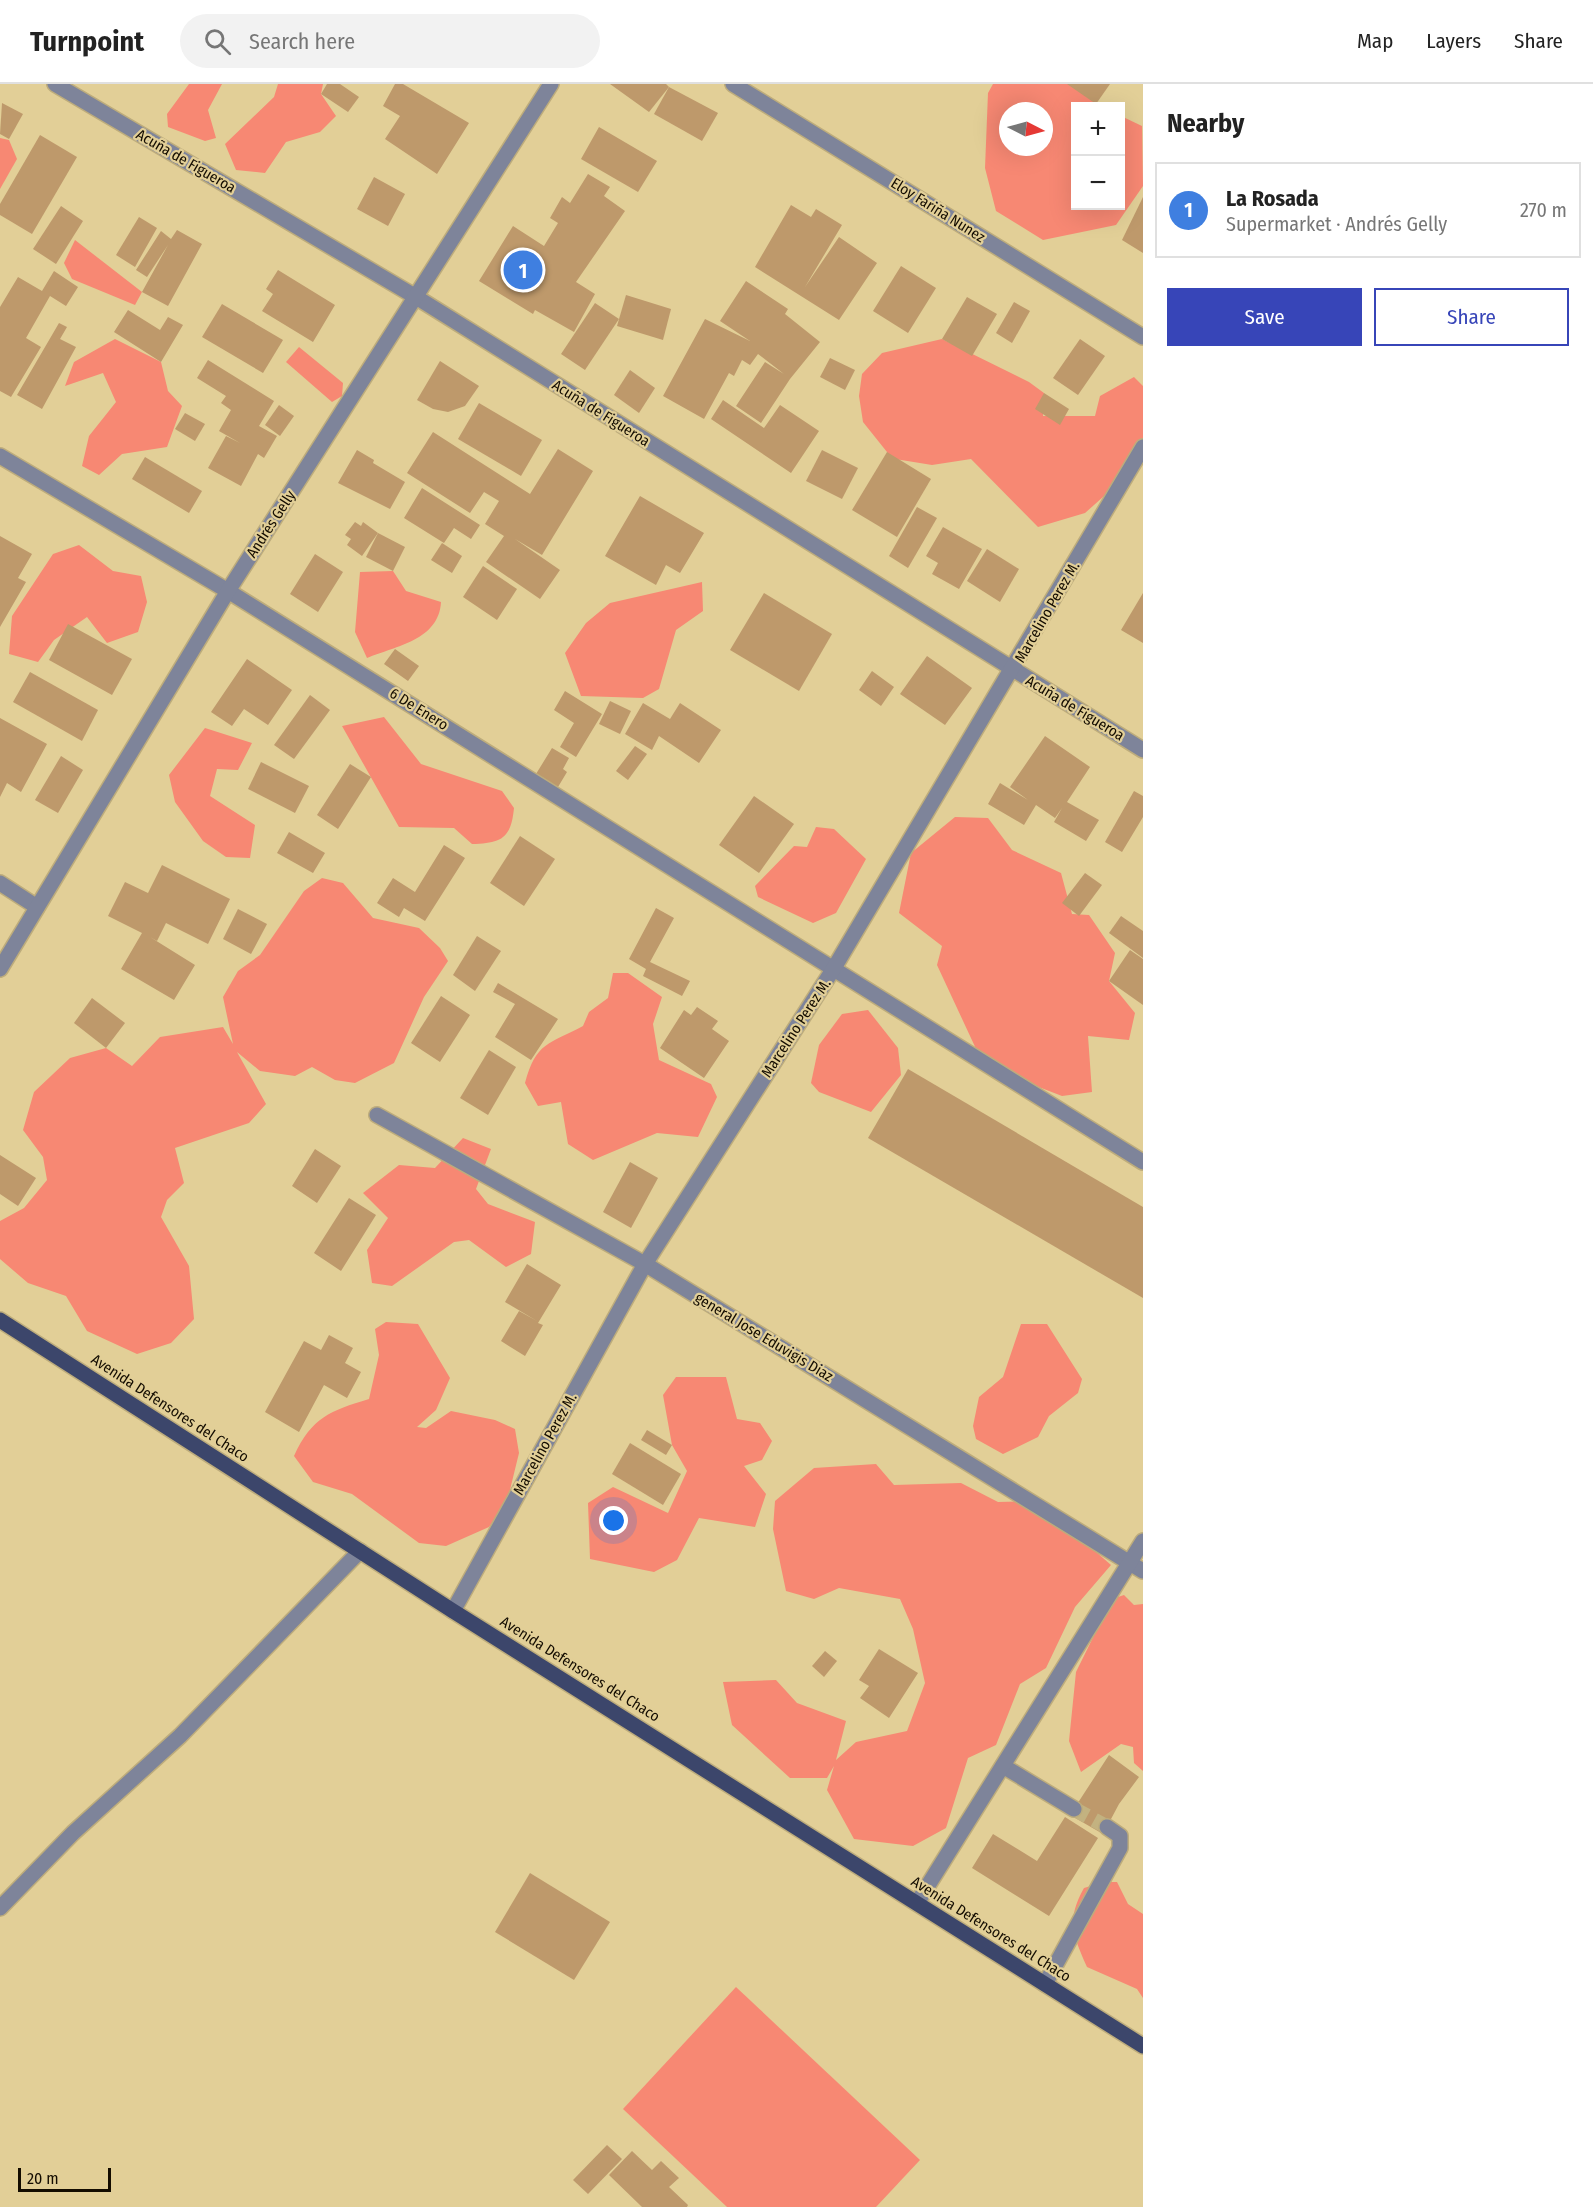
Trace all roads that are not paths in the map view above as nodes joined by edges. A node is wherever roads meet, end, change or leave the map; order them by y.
1 (55, 84) edge
2 (551, 84) edge
3 (733, 84) edge
4 (416, 297) junction
5 (1143, 337) edge
6 (1143, 447) edge
7 (0, 456) edge
8 (228, 591) junction
9 (1012, 670) junction
10 (1143, 750) edge
11 (0, 883) edge
12 (37, 907) junction
13 (834, 968) junction
14 (0, 969) edge
15 (377, 1115) dead end
16 (1143, 1162) edge
17 (645, 1264) junction
18 (0, 1320) edge
19 (1143, 1541) edge
20 (360, 1551) junction
21 (1137, 1566) edge
22 (453, 1611) junction
23 (1003, 1766) junction
24 (1074, 1809) tunnel mouth
25 (1107, 1827) tunnel mouth
26 (917, 1903) junction
27 (0, 1908) edge
28 (1045, 1984) junction
29 (1143, 2046) edge

1 - 4 street, Acuña de Figueroa
2 - 4 street, Andrés Gelly
3 - 5 street, Eloy Fariña Nunez
4 - 8 street, Andrés Gelly
4 - 9 street, Acuña de Figueroa
6 - 9 street, Marcelino Perez M.
7 - 8 street, 6 De Enero
8 - 12 street, Andrés Gelly
8 - 13 street, 6 De Enero
9 - 10 street, Acuña de Figueroa
9 - 13 street, Marcelino Perez M.
11 - 12 street
12 - 14 street, Andrés Gelly
13 - 16 street, 6 De Enero
13 - 17 street, Marcelino Perez M.
15 - 17 street, general Jose Eduvigis Diaz
17 - 21 street, general Jose Eduvigis Diaz
17 - 22 street, Marcelino Perez M.
18 - 20 main road, Avenida Defensores del Chaco
19 - 21 street
20 - 22 main road, Avenida Defensores del Chaco
20 - 27 street
21 - 23 street
22 - 26 main road, Avenida Defensores del Chaco
23 - 24 street
23 - 26 street
25 - 28 street
26 - 28 main road, Avenida Defensores del Chaco
28 - 29 main road, Avenida Defensores del Chaco

